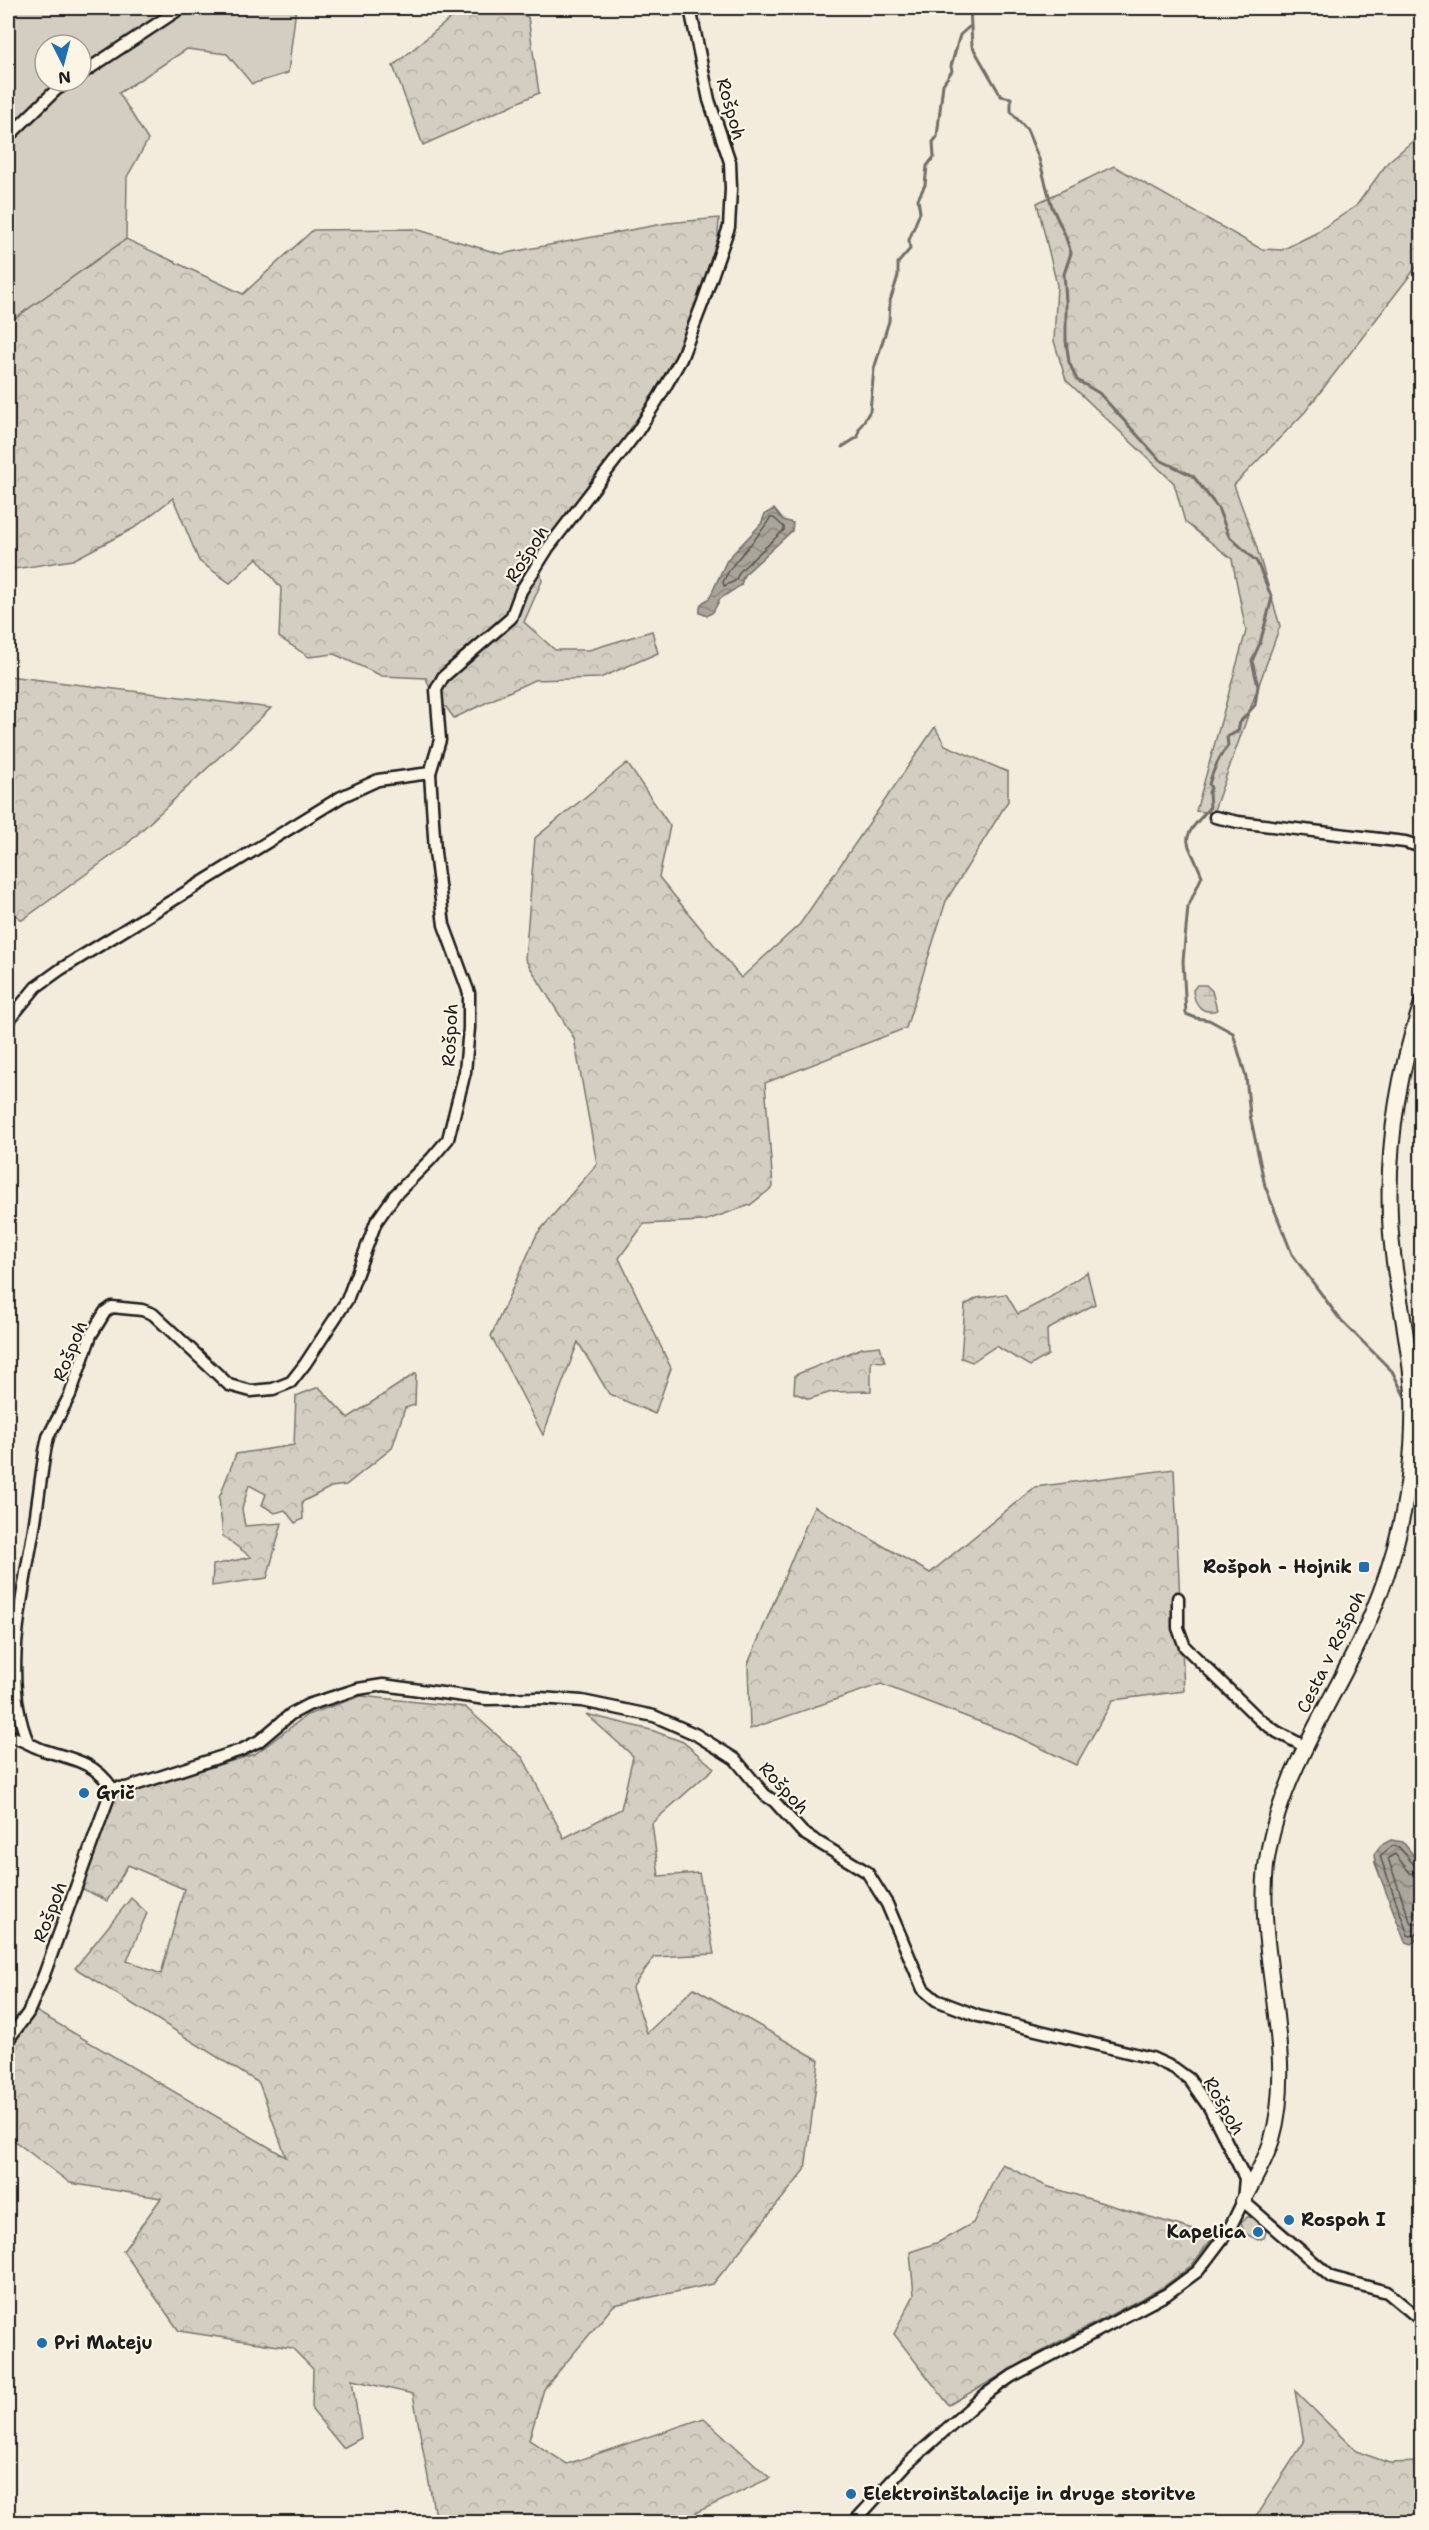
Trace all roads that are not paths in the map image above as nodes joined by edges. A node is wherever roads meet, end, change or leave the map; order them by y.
1 (181, 8) edge
2 (690, 8) edge
3 (93, 66) edge
4 (53, 93) edge
5 (8, 137) edge
6 (430, 773) junction
7 (1215, 817) dead end
8 (1422, 847) edge
9 (1422, 1003) edge
10 (8, 1021) edge
11 (1417, 1398) edge
12 (1178, 1598) dead end
13 (8, 1735) edge
14 (28, 1742) junction
15 (1306, 1747) junction
16 (112, 1788) junction
17 (8, 2040) edge
18 (1243, 2201) junction
19 (1422, 2321) edge
20 (855, 2523) edge

1 - 3 street
2 - 6 street, Rošpoh
4 - 5 street
6 - 10 street
6 - 14 street, Rošpoh
7 - 8 street
9 - 11 street, Cesta v Rošpoh
11 - 15 street, Cesta v Rošpoh
12 - 15 street
13 - 14 street
14 - 16 street
15 - 18 street, Cesta v Rošpoh
16 - 17 street, Rošpoh
16 - 18 street, Rošpoh
18 - 19 street
18 - 20 street

